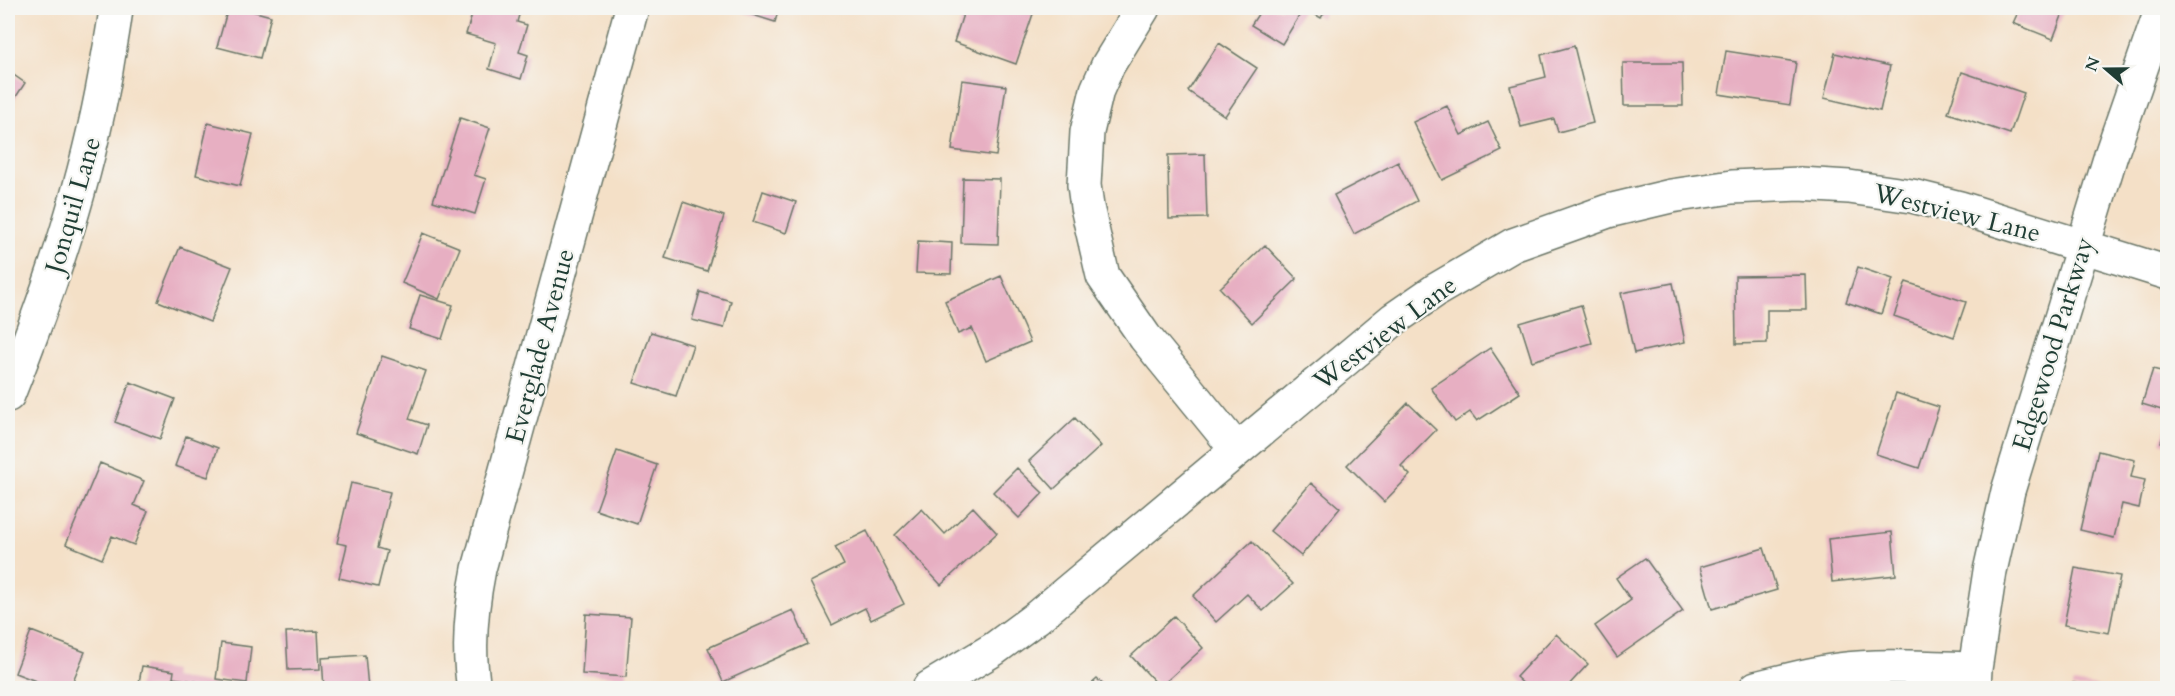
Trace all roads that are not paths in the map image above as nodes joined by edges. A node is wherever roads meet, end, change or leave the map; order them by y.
1 (116, 8) edge
2 (632, 8) edge
3 (1143, 8) edge
4 (2162, 8) edge
5 (2083, 247) junction
6 (2168, 273) edge
7 (8, 396) edge
8 (1237, 450) junction
9 (1975, 679) edge
10 (474, 688) edge
11 (929, 688) edge
12 (1756, 688) edge

1 - 7 street, Jonquil Lane
2 - 10 street, Everglade Avenue
3 - 8 street
4 - 5 street, Edgewood Parkway
5 - 6 street, Westview Lane
5 - 8 street, Westview Lane
5 - 9 street, Edgewood Parkway
8 - 11 street, Westview Lane
9 - 12 street

